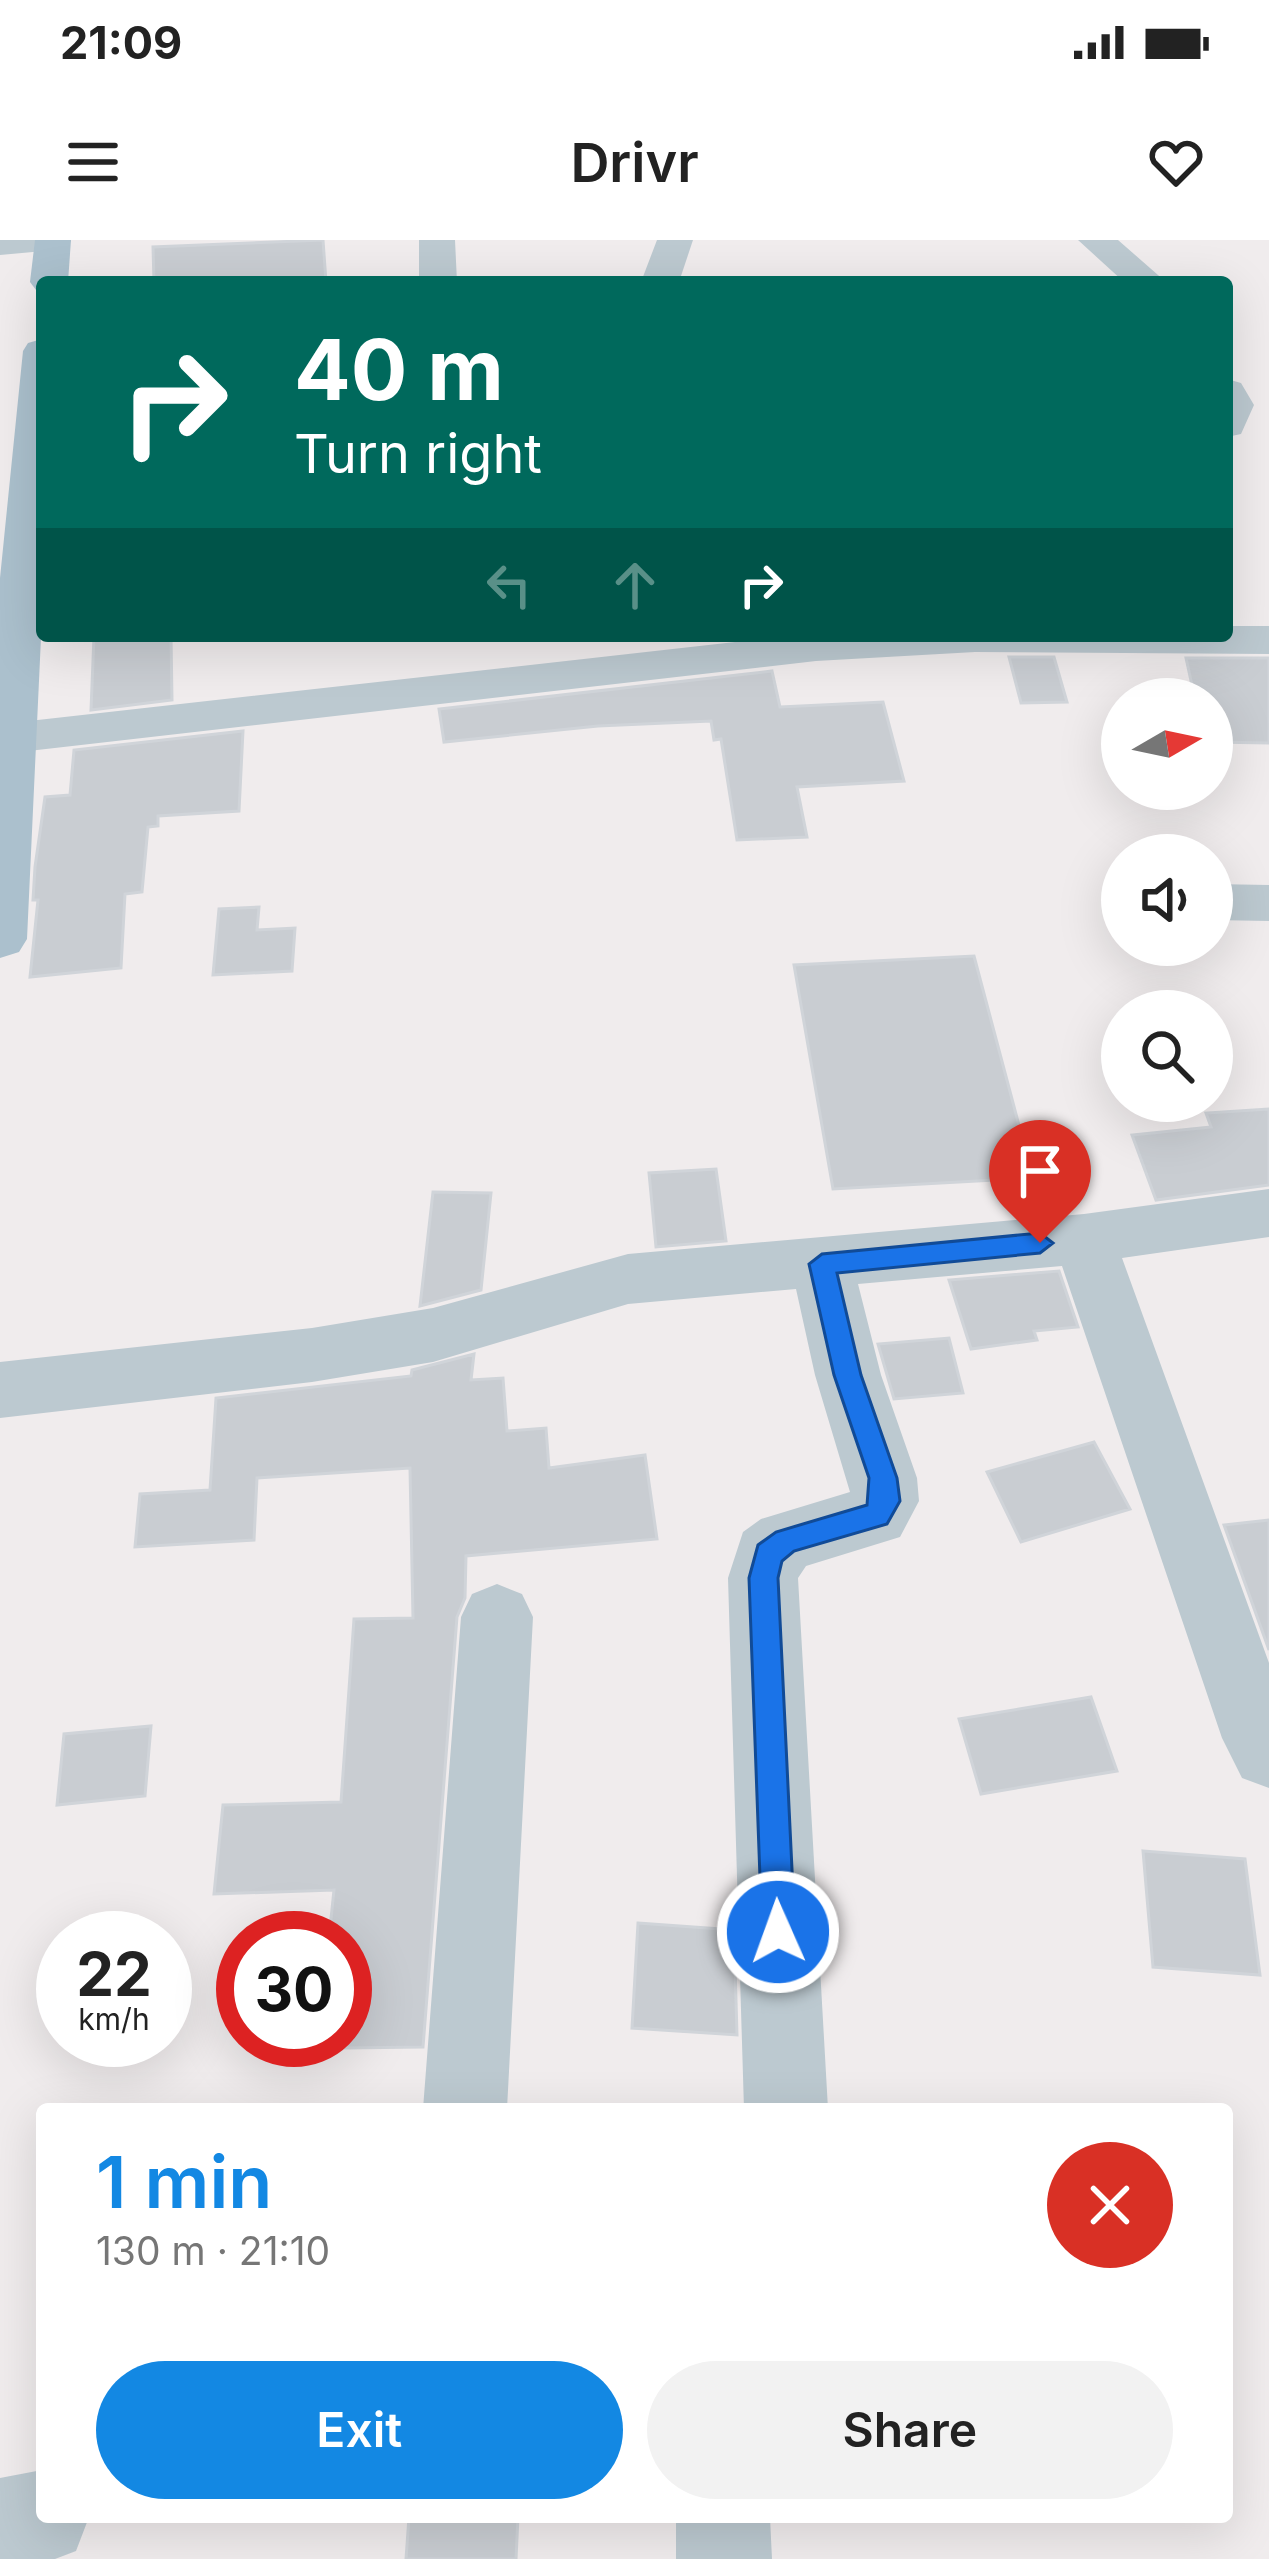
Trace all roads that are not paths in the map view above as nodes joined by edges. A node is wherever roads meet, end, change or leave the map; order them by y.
1 (53, 240) edge
2 (437, 240) edge
3 (675, 240) edge
4 (1096, 240) edge
5 (0, 244) edge
6 (50, 276) edge
7 (438, 276) edge
8 (662, 276) edge
9 (1140, 276) edge
10 (36, 484) edge
11 (34, 531) edge
12 (1233, 640) edge
13 (1269, 640) edge
14 (904, 642) edge
15 (8, 721) edge
16 (1233, 902) edge
17 (1269, 903) edge
18 (0, 938) edge
19 (1269, 1214) edge
20 (1084, 1238) junction
21 (822, 1264) junction
22 (0, 1390) edge
23 (497, 1617) dead end
24 (1269, 1752) edge
25 (465, 2103) edge
26 (786, 2103) edge
27 (36, 2518) edge
28 (723, 2523) edge
29 (0, 2526) edge
30 (724, 2559) edge

1 - 5 street
1 - 6 main road
2 - 7 street
3 - 8 street
4 - 9 street
10 - 11 main road
11 - 15 main road
12 - 13 street
14 - 15 street
15 - 18 main road
16 - 17 street
19 - 20 street
20 - 21 street
20 - 24 street
21 - 22 street
21 - 26 street
23 - 25 street
27 - 29 street
28 - 30 street

